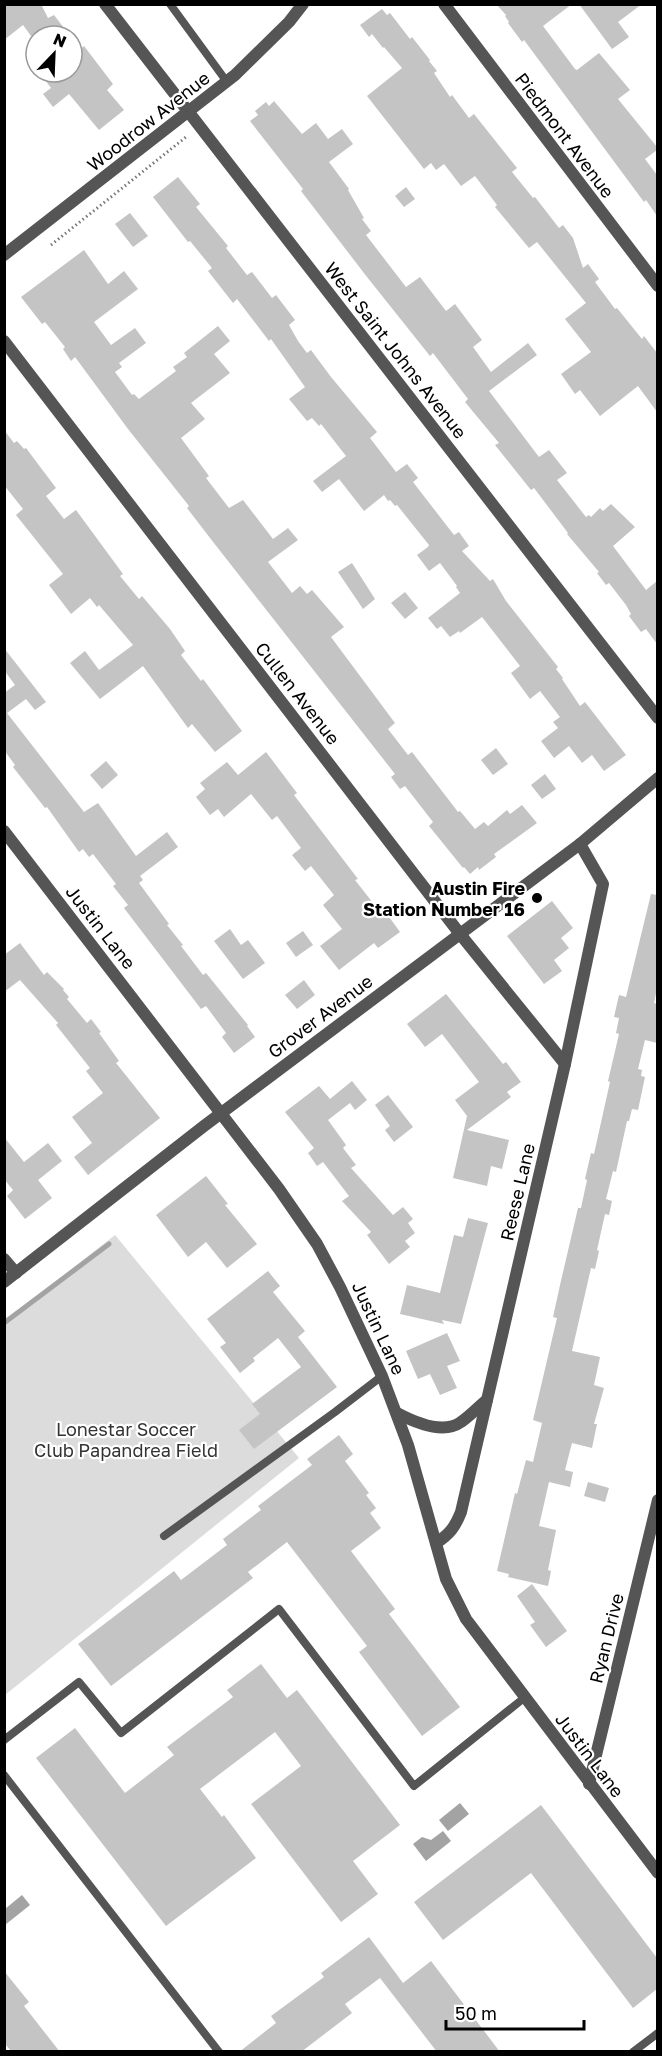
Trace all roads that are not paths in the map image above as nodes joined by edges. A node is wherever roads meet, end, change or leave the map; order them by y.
1 (105, 4) edge
2 (170, 4) edge
3 (303, 4) edge
4 (444, 4) edge
5 (226, 82) junction
6 (190, 112) junction
7 (4, 255) edge
8 (657, 286) edge
9 (4, 341) edge
10 (657, 718) edge
11 (657, 778) edge
12 (4, 831) edge
13 (580, 844) junction
14 (460, 934) junction
15 (565, 1064) junction
16 (221, 1113) junction
17 (4, 1259) edge
18 (16, 1273) junction
19 (4, 1282) edge
20 (382, 1376) junction
21 (487, 1400) junction
22 (397, 1413) junction
23 (657, 1500) edge
24 (164, 1536) dead end
25 (436, 1542) junction
26 (524, 1698) junction
27 (4, 1740) edge
28 (4, 1775) edge
29 (589, 1784) junction
30 (657, 1873) edge
31 (657, 2033) edge
32 (219, 2052) edge
33 (633, 2052) edge

1 - 6 street, West Saint Johns Avenue
2 - 5 lane
3 - 5 street, Woodrow Avenue
4 - 8 street, Piedmont Avenue
5 - 6 street, Woodrow Avenue
6 - 7 street, Woodrow Avenue
6 - 10 street, West Saint Johns Avenue
9 - 14 street, Cullen Avenue
11 - 13 street, Grover Avenue
12 - 16 street, Justin Lane
13 - 14 street, Grover Avenue
13 - 15 street, Reese Lane
14 - 15 street, Cullen Avenue
14 - 16 street, Grover Avenue
15 - 21 street, Reese Lane
16 - 18 street, Grover Avenue
16 - 20 street, Justin Lane
17 - 18 street
18 - 19 street, Grover Avenue
20 - 22 street, Justin Lane
20 - 24 lane
21 - 22 street
21 - 25 street, Reese Lane
22 - 25 street, Justin Lane
23 - 29 street, Ryan Drive
25 - 26 street, Justin Lane
26 - 27 lane
26 - 29 street, Justin Lane
28 - 32 lane
29 - 30 street, Justin Lane
31 - 33 lane

